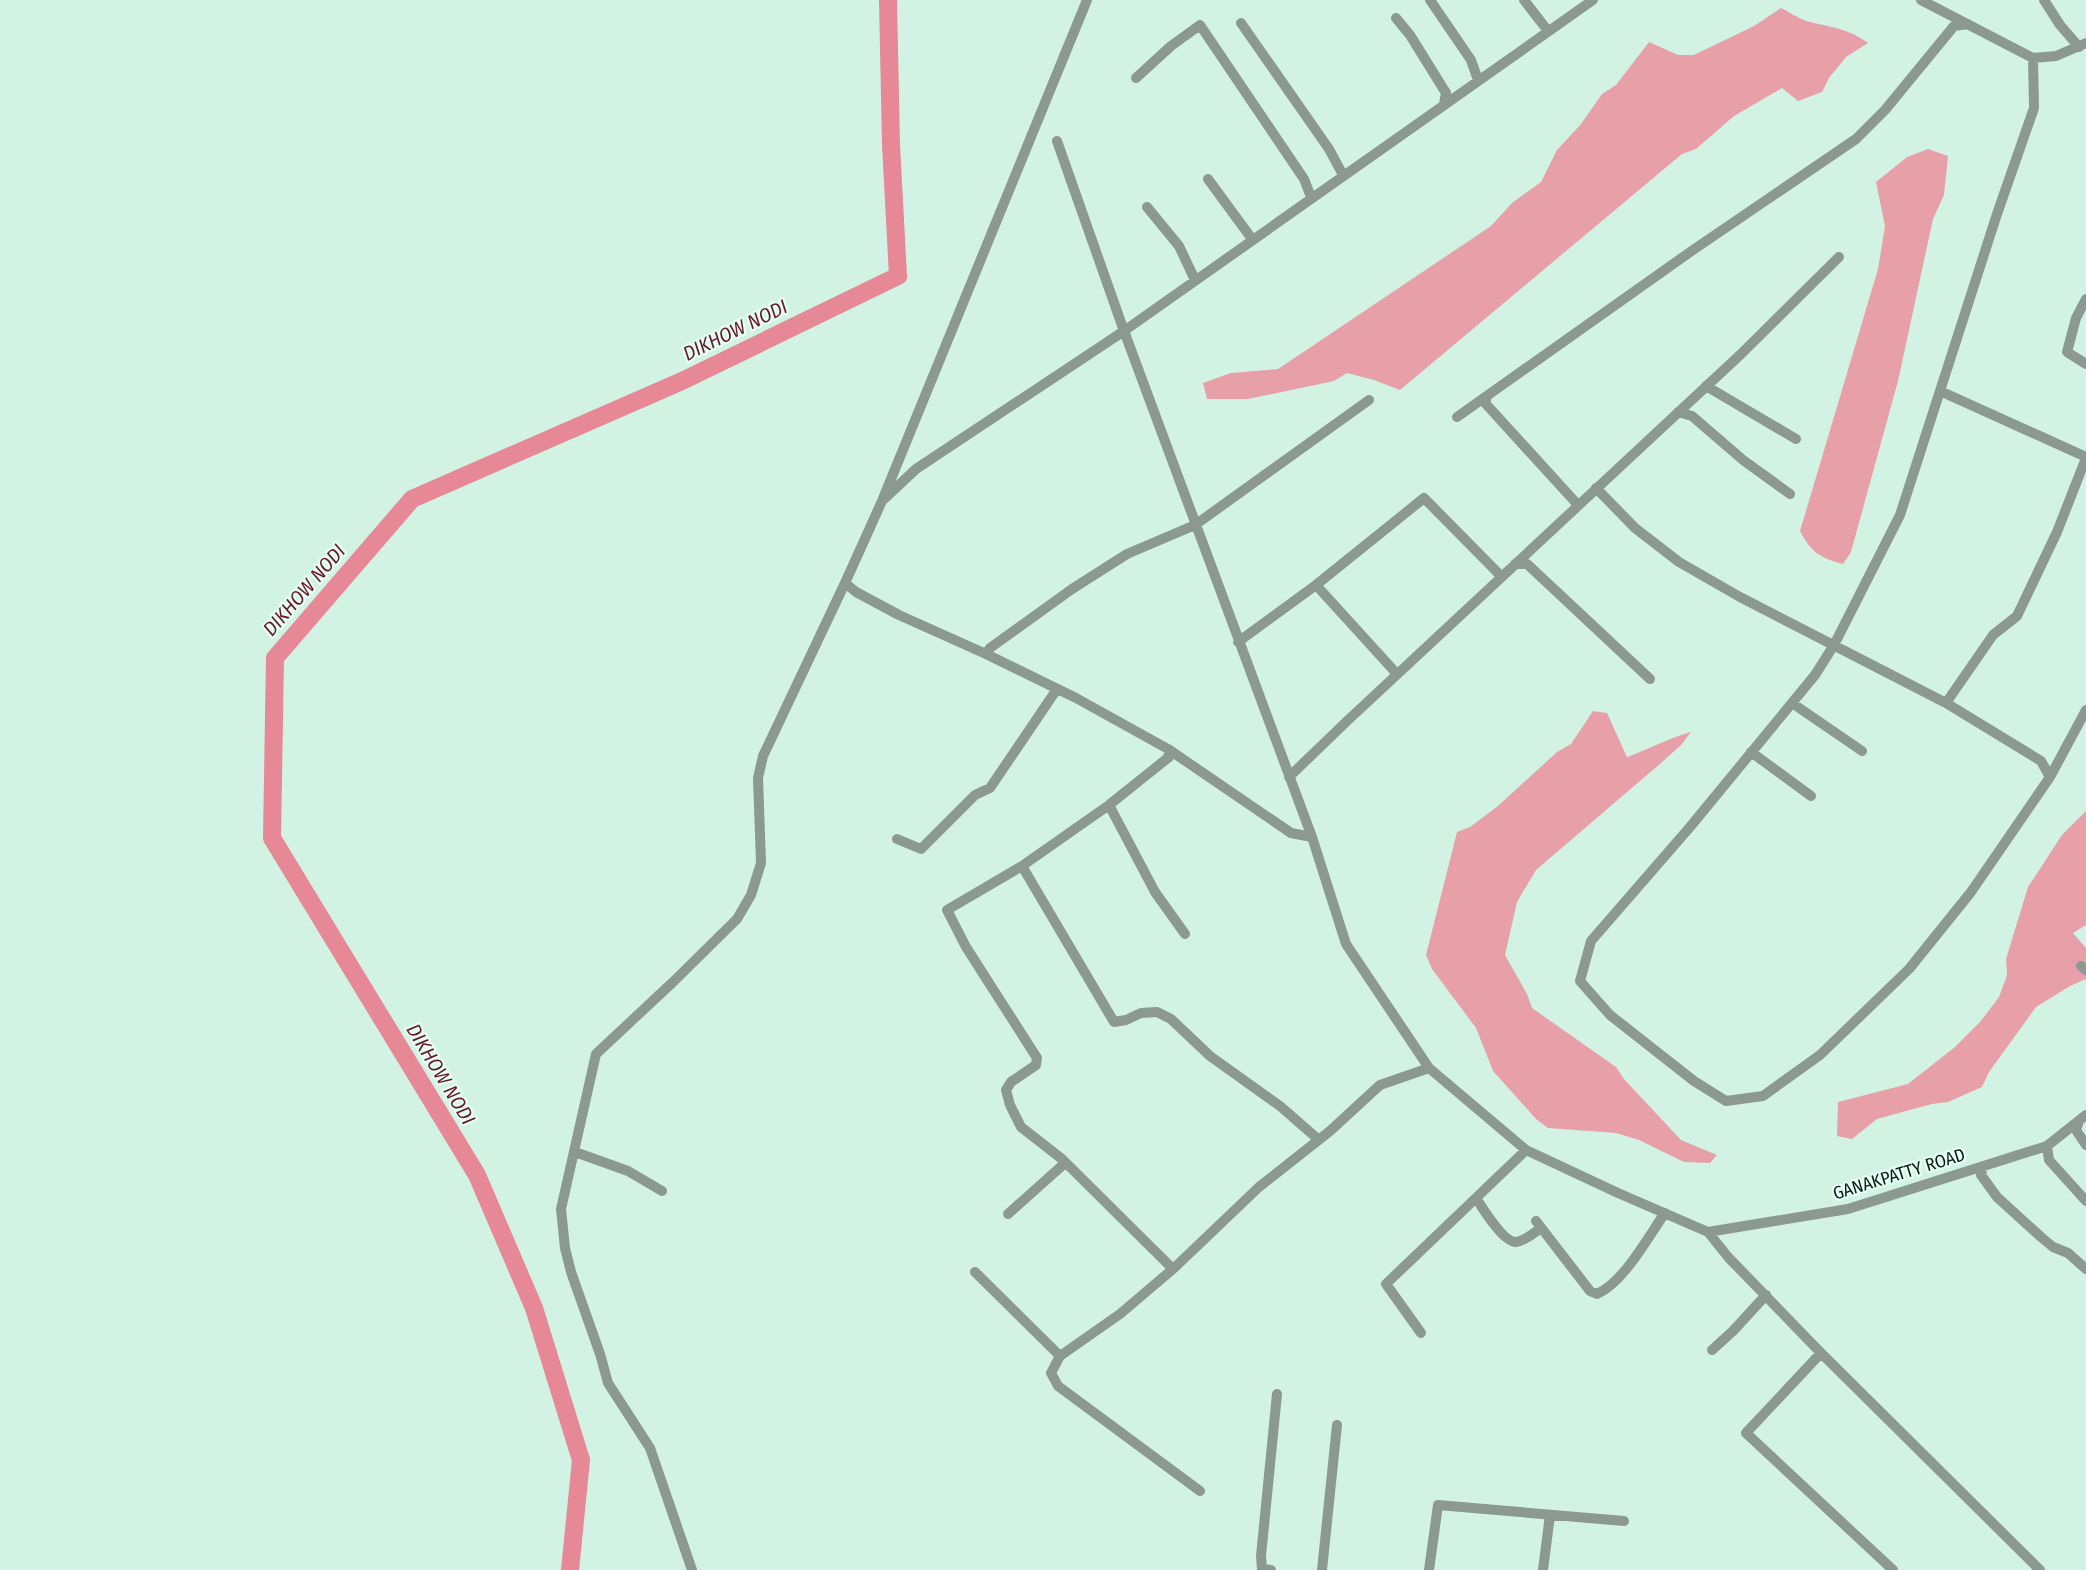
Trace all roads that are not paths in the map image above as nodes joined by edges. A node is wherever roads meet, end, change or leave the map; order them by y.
1 (1087, 0) edge
2 (1430, 0) edge
3 (1524, 0) edge
4 (1593, 0) edge
5 (1921, 0) edge
6 (2044, 0) edge
7 (1396, 18) dead end
8 (1241, 23) dead end
9 (1968, 24) junction
10 (1548, 32) junction
11 (2082, 45) edge
12 (2033, 58) junction
13 (1136, 78) dead end
14 (1478, 80) junction
15 (1444, 104) junction
16 (1057, 141) dead end
17 (1343, 175) junction
18 (1208, 179) dead end
19 (1311, 197) junction
20 (1147, 207) dead end
21 (1252, 239) junction
22 (1839, 257) dead end
23 (1195, 280) junction
24 (2086, 299) edge
25 (1124, 331) junction
26 (2086, 364) edge
27 (1706, 387) junction
28 (1940, 391) junction
29 (1487, 396) junction
30 (1369, 400) dead end
31 (1678, 412) junction
32 (1457, 417) dead end
33 (1796, 439) dead end
34 (2086, 458) edge
35 (1596, 488) junction
36 (1790, 494) dead end
37 (882, 501) junction
38 (1578, 505) junction
39 (1195, 525) junction
40 (1515, 564) junction
41 (1501, 576) junction
42 (845, 583) junction
43 (1316, 585) junction
44 (1238, 642) junction
45 (1834, 645) junction
46 (986, 654) junction
47 (1397, 674) junction
48 (1650, 679) dead end
49 (1057, 689) junction
50 (1792, 703) junction
51 (1946, 704) junction
52 (2086, 710) edge
53 (1168, 749) junction
54 (1862, 751) dead end
55 (1751, 752) junction
56 (1289, 777) junction
57 (2050, 777) junction
58 (1811, 796) dead end
59 (1109, 805) junction
60 (1312, 837) junction
61 (897, 839) dead end
62 (1022, 866) junction
63 (1185, 934) dead end
64 (1429, 1068) junction
65 (2083, 1118) edge
66 (1319, 1140) junction
67 (2086, 1145) edge
68 (2047, 1146) junction
69 (1526, 1150) junction
70 (575, 1152) junction
71 (1065, 1163) junction
72 (1983, 1166) junction
73 (662, 1191) dead end
74 (1476, 1198) junction
75 (2086, 1201) edge
76 (1665, 1213) junction
77 (1008, 1214) dead end
78 (1708, 1232) junction
79 (1173, 1269) junction
80 (2086, 1269) edge
81 (975, 1272) dead end
82 (1766, 1295) junction
83 (1422, 1333) dead end
84 (1712, 1350) dead end
85 (1821, 1353) junction
86 (1060, 1356) junction
87 (1277, 1394) dead end
88 (1337, 1425) dead end
89 (1200, 1491) dead end
90 (1550, 1515) junction
91 (1624, 1521) dead end
92 (692, 1570) edge
93 (1271, 1570) edge
94 (1322, 1570) edge
95 (1428, 1570) edge
96 (1543, 1570) edge
97 (1893, 1570) edge
98 (2040, 1570) edge

1 - 37 street
2 - 14 street
3 - 10 street
4 - 10 street
5 - 9 street
6 - 11 street
7 - 15 street
8 - 17 street
9 - 12 street
9 - 29 street
10 - 14 street
11 - 12 street
12 - 28 street
13 - 19 street
14 - 15 street
15 - 17 street
16 - 25 street
17 - 19 street
18 - 21 street
19 - 21 street
20 - 23 street
21 - 23 street
22 - 27 street
23 - 25 street
24 - 26 street
25 - 37 street
25 - 39 street
27 - 31 street
27 - 33 street
28 - 34 street
28 - 45 street
29 - 32 street
29 - 38 street
30 - 39 street
31 - 35 street
31 - 36 street
34 - 51 street
35 - 38 street
35 - 45 street
37 - 42 street
38 - 40 street
39 - 44 street
39 - 46 street
40 - 41 street
40 - 48 street
41 - 43 street
41 - 47 street
42 - 46 street
42 - 70 street
43 - 44 street
43 - 47 street
44 - 56 street
45 - 50 street
45 - 51 street
46 - 49 street
47 - 56 street
49 - 53 street
49 - 61 street
50 - 54 street
50 - 55 street
51 - 57 street
52 - 57 street
53 - 59 street
53 - 60 street
55 - 57 street
55 - 58 street
56 - 60 street
59 - 62 street
59 - 63 street
60 - 64 street
62 - 66 street
62 - 71 street
64 - 66 street
64 - 69 street
65 - 67 street
65 - 68 street, GANAKPATTY ROAD
66 - 79 street
68 - 72 street, GANAKPATTY ROAD
68 - 75 street
69 - 74 street
69 - 76 street
70 - 73 street
70 - 92 street
71 - 77 street
71 - 79 street
72 - 78 street, GANAKPATTY ROAD
72 - 80 street
74 - 76 street
74 - 83 street
76 - 78 street
78 - 82 street
79 - 86 street
81 - 86 street
82 - 84 street
82 - 85 street
85 - 97 street
85 - 98 street
86 - 89 street
87 - 93 street
88 - 94 street
90 - 91 street
90 - 95 street
90 - 96 street

